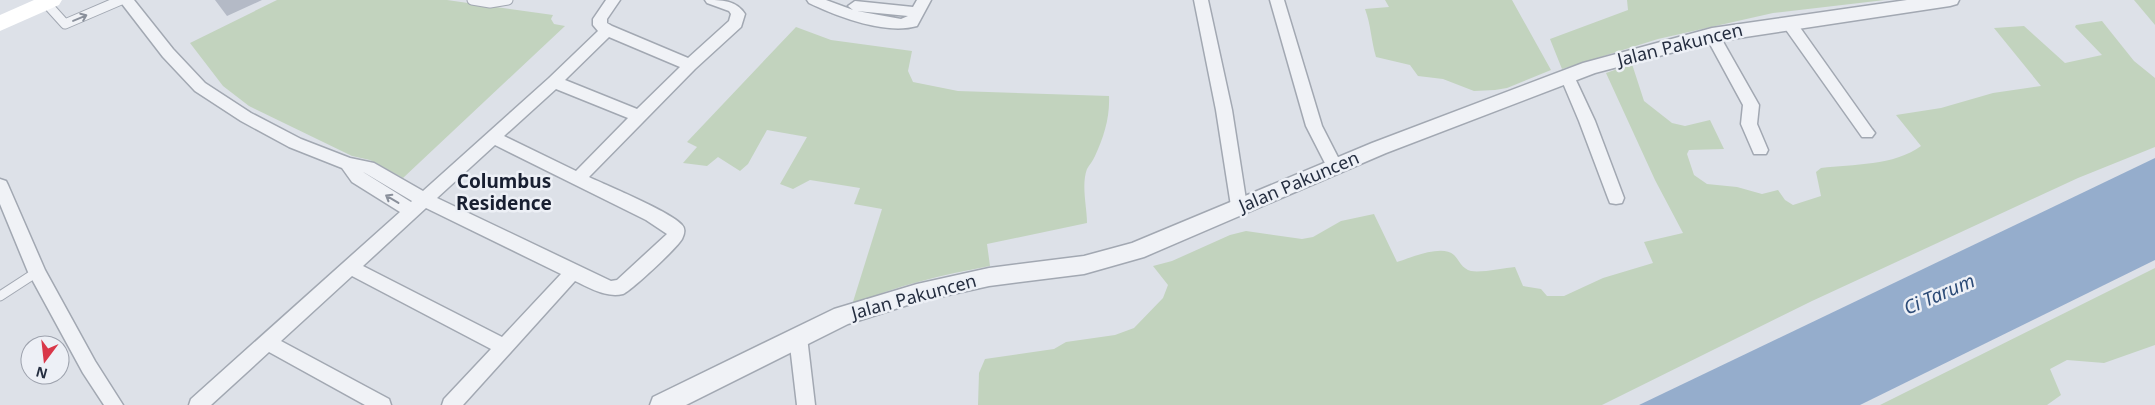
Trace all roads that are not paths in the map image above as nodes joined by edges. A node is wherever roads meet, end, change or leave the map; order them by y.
1 (121, 0) edge
2 (126, 0) edge
3 (472, 0) edge
4 (508, 0) edge
5 (613, 0) edge
6 (712, 0) edge
7 (1201, 0) edge
8 (1276, 0) edge
9 (1950, 0) edge
10 (49, 1) edge
11 (817, 2) edge
12 (921, 6) edge
13 (1789, 23) junction
14 (0, 24) edge
15 (607, 30) junction
16 (1712, 35) junction
17 (690, 65) junction
18 (1566, 76) junction
19 (554, 82) junction
20 (638, 116) junction
21 (1867, 133) dead end
22 (492, 137) junction
23 (1760, 150) dead end
24 (348, 164) junction
25 (1335, 167) junction
26 (578, 179) junction
27 (0, 185) edge
28 (1616, 198) dead end
29 (423, 199) junction
30 (1239, 206) junction
31 (410, 210) junction
32 (350, 267) junction
33 (37, 272) junction
34 (573, 272) junction
35 (0, 296) edge
36 (798, 337) junction
37 (267, 342) junction
38 (504, 346) junction
39 (114, 405) edge
40 (198, 405) edge
41 (382, 405) edge
42 (451, 405) edge
43 (662, 405) edge
44 (806, 405) edge

10 -> 1 lane
2 - 24 street
3 - 4 lane
5 - 15 street
6 - 17 street
7 - 30 street
8 - 25 street
9 - 13 street, Jalan Pakuncen
10 - 14 main road
11 - 12 street
13 - 16 street, Jalan Pakuncen
13 - 21 street
15 - 17 street
15 - 19 street
16 - 18 street, Jalan Pakuncen
16 - 23 street
17 - 20 street
18 - 25 street, Jalan Pakuncen
18 - 28 street
19 - 20 street
19 - 22 street
20 - 26 street
22 - 26 street
22 - 29 street
24 - 29 street
31 -> 24 street
25 - 30 street, Jalan Pakuncen
26 - 34 street
27 - 33 street
29 - 31 street
29 - 34 street
30 - 36 street, Jalan Pakuncen
31 - 32 street
32 - 37 street
32 - 38 street
33 - 35 lane
33 - 39 street
34 - 38 street
36 - 43 street, Jalan Pakuncen
36 - 44 street
37 - 40 street
37 - 41 street
38 - 42 street

